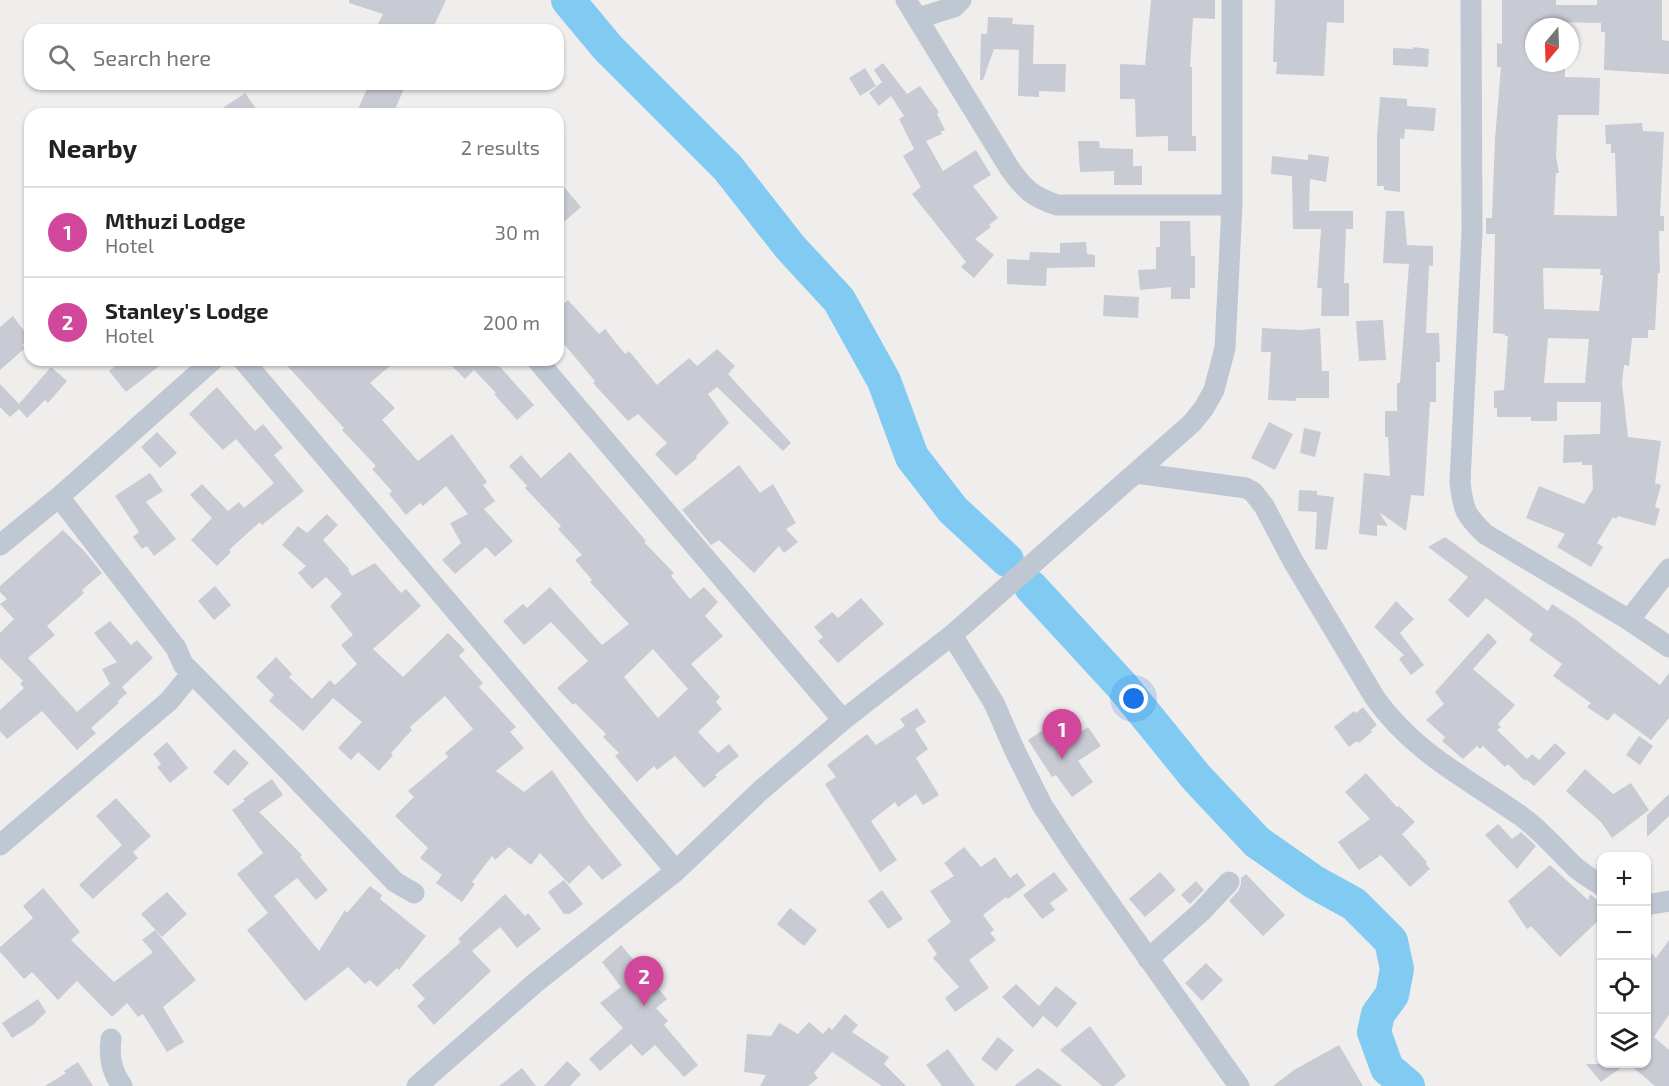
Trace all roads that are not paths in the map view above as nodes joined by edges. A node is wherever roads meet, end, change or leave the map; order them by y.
1 (906, 0) edge
2 (961, 0) edge
3 (1232, 0) edge
4 (1472, 0) edge
5 (918, 18) junction
6 (1232, 205) junction
7 (206, 366) edge
8 (248, 366) edge
9 (542, 366) edge
10 (1136, 473) junction
11 (59, 497) junction
12 (0, 545) edge
13 (1669, 569) edge
14 (1629, 620) junction
15 (952, 635) junction
16 (1669, 647) edge
17 (192, 673) junction
18 (843, 720) junction
19 (0, 845) edge
20 (676, 871) junction
21 (1229, 882) dead end
22 (1597, 883) edge
23 (414, 893) dead end
24 (1669, 901) edge
25 (1651, 904) edge
26 (1148, 959) junction
27 (111, 1039) dead end
28 (122, 1086) edge
29 (417, 1086) edge
30 (1239, 1086) edge

1 - 5 street
2 - 5 street
3 - 6 street
4 - 14 street
5 - 6 street
6 - 10 street
7 - 11 street
8 - 20 street
9 - 18 street
10 - 15 street
10 - 22 street
11 - 12 street
11 - 17 street
13 - 14 street
14 - 16 street
15 - 18 street
15 - 26 street
17 - 19 street
17 - 23 street
18 - 20 street
20 - 29 street
21 - 26 street
24 - 25 street
26 - 30 street
27 - 28 street

